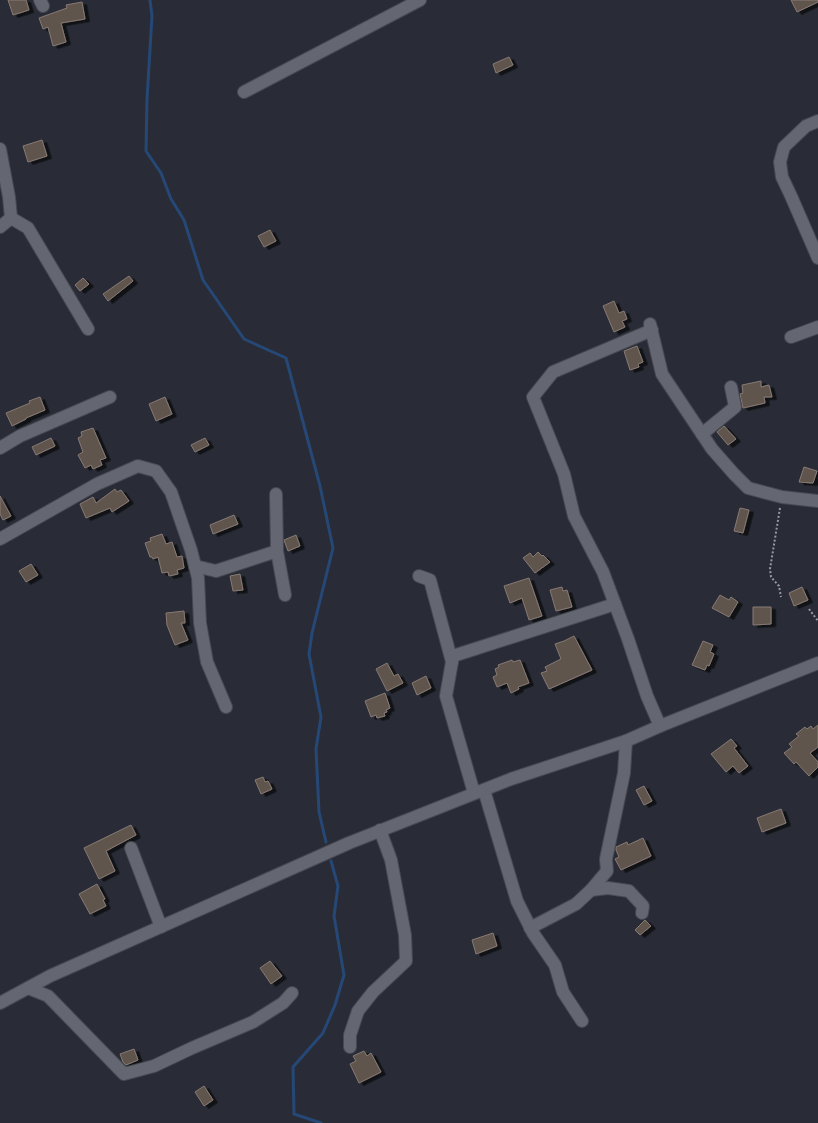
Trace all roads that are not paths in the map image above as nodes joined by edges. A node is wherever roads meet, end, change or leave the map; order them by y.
1 (420, 0) edge
2 (244, 92) dead end
3 (818, 121) edge
4 (0, 149) edge
5 (10, 218) junction
6 (0, 227) edge
7 (818, 258) edge
8 (818, 327) edge
9 (88, 329) dead end
10 (791, 337) dead end
11 (731, 386) dead end
12 (110, 397) dead end
13 (702, 434) junction
14 (0, 448) edge
15 (276, 494) dead end
16 (818, 501) edge
17 (0, 539) edge
18 (276, 551) junction
19 (195, 566) junction
20 (419, 576) dead end
21 (285, 595) dead end
22 (615, 604) junction
23 (452, 662) junction
24 (818, 663) edge
25 (226, 707) dead end
26 (660, 726) junction
27 (626, 742) junction
28 (479, 791) junction
29 (380, 830) junction
30 (130, 848) dead end
31 (591, 890) junction
32 (642, 913) dead end
33 (161, 927) junction
34 (530, 928) junction
35 (28, 988) junction
36 (292, 993) dead end
37 (0, 1003) edge
38 (582, 1020) dead end
39 (350, 1047) dead end

1 - 2 street
3 - 7 street
4 - 5 street
5 - 6 street
5 - 9 street
8 - 10 street
11 - 13 street
12 - 14 street
13 - 16 street
13 - 22 street
15 - 18 street
17 - 19 street
18 - 19 street
18 - 21 street
19 - 25 street
20 - 23 street
22 - 23 street
22 - 26 street
23 - 28 street
24 - 26 street
26 - 27 street
27 - 28 street
27 - 31 street
28 - 29 street
28 - 34 street
29 - 33 street
29 - 39 street
30 - 33 street
31 - 32 street
31 - 34 street
33 - 35 street
34 - 38 street
35 - 36 street
35 - 37 street

